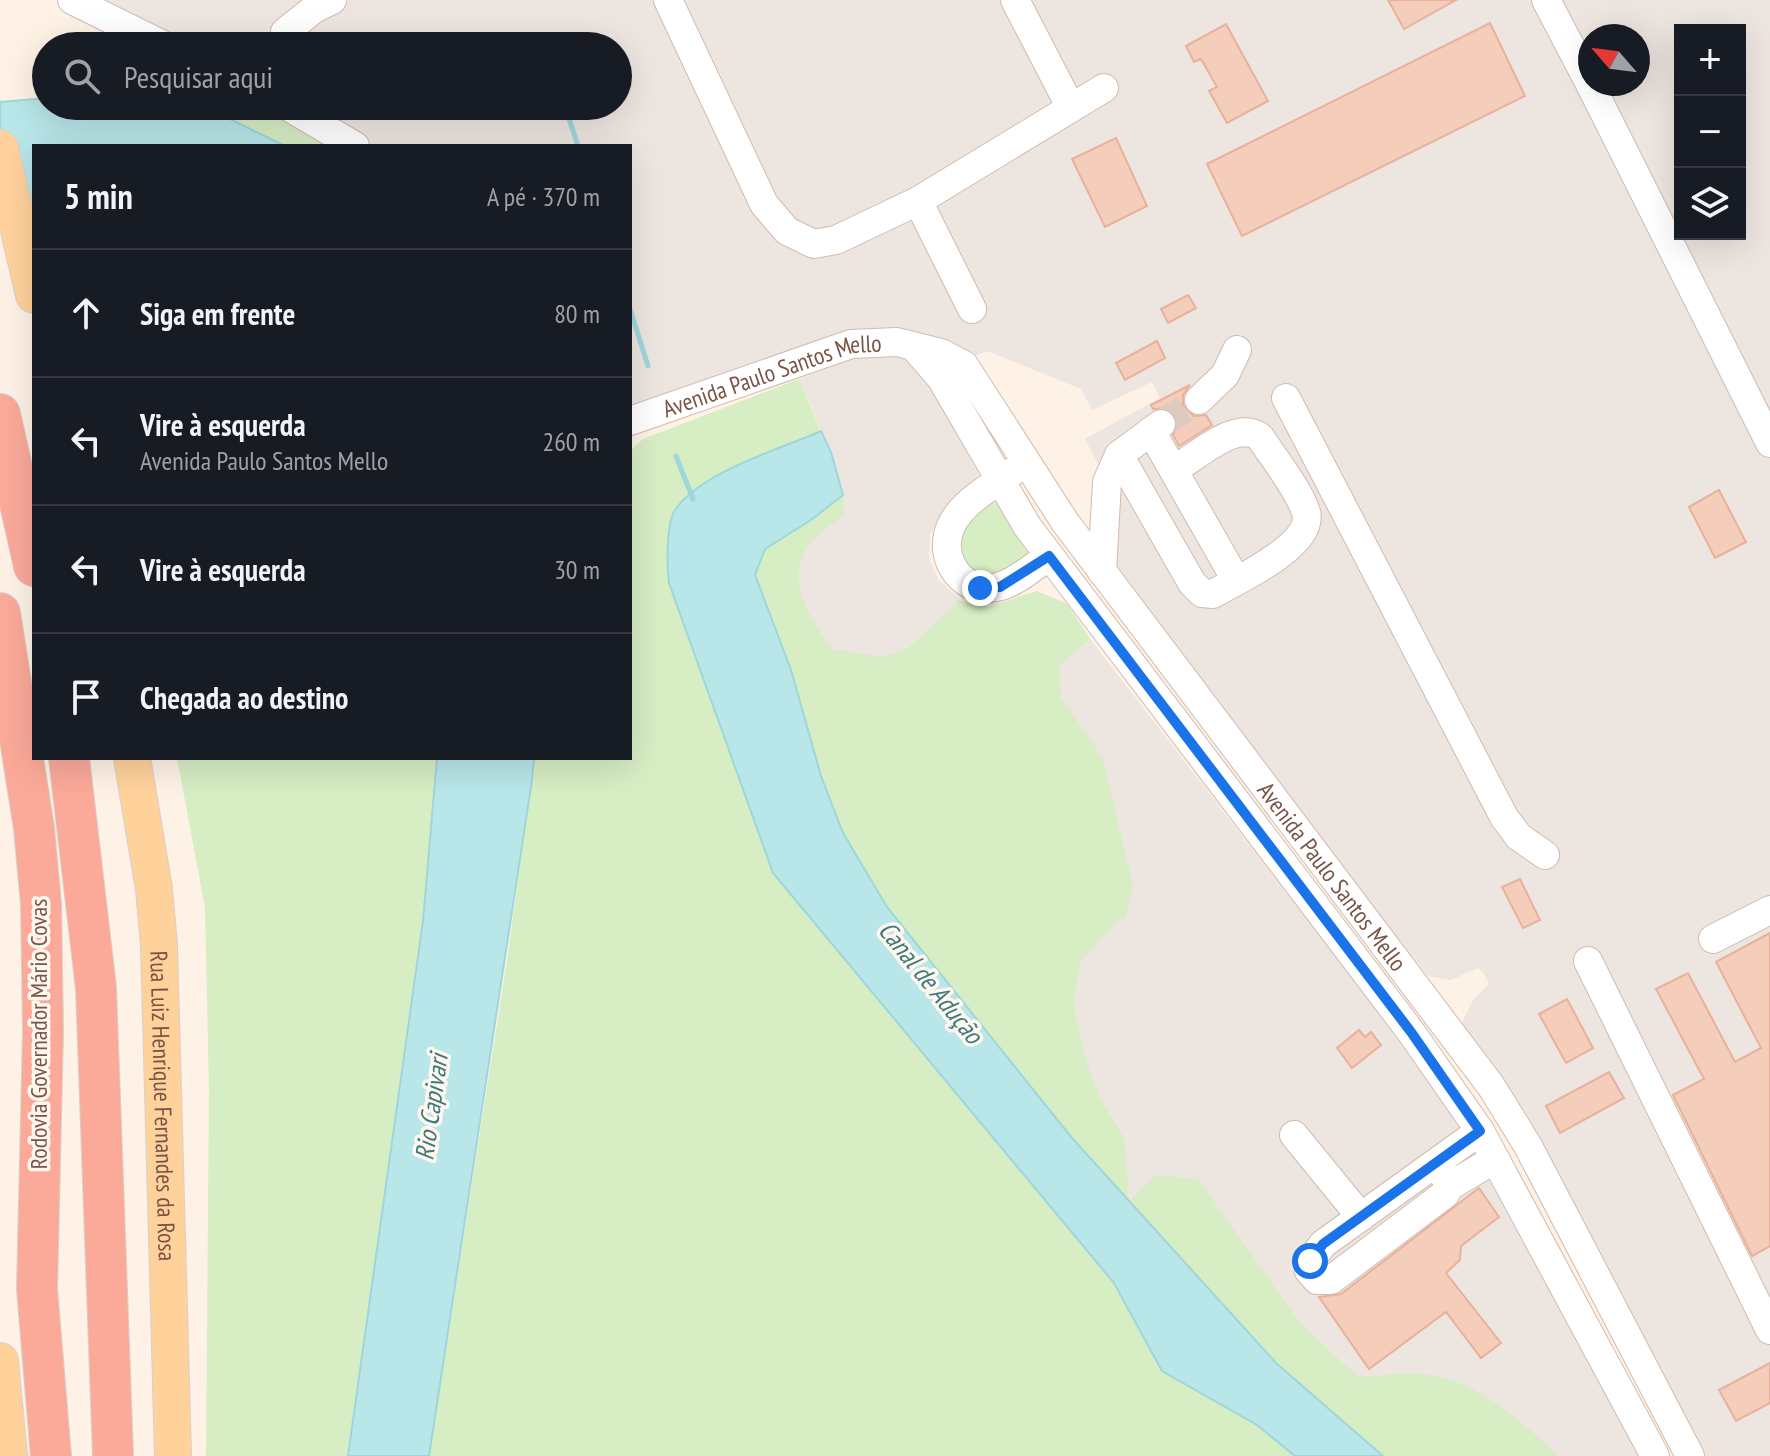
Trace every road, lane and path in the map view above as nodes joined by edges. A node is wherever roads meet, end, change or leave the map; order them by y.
1 (72, 0) edge
2 (668, 0) edge
3 (1015, 0) edge
4 (1546, 0) edge
5 (319, 3) edge
6 (137, 32) edge
7 (285, 32) dead end
8 (1578, 61) edge
9 (1104, 88) dead end
10 (1596, 96) edge
11 (1071, 108) junction
12 (311, 120) edge
13 (352, 144) edge
14 (0, 148) edge
15 (918, 201) junction
16 (31, 279) edge
17 (972, 309) dead end
18 (915, 348) junction
19 (1237, 350) dead end
20 (1286, 398) dead end
21 (1199, 400) tunnel mouth
22 (0, 414) edge
23 (632, 420) edge
24 (1770, 443) edge
25 (1119, 455) junction
26 (1027, 463) junction
27 (1174, 470) junction
28 (999, 481) junction
29 (1049, 556) junction
30 (32, 557) edge
31 (1109, 580) junction
32 (1236, 580) junction
33 (1082, 600) junction
34 (0, 613) edge
35 (69, 760) edge
36 (132, 760) edge
37 (1264, 790) junction
38 (1241, 807) junction
39 (1545, 855) dead end
40 (1770, 910) edge
41 (1713, 939) dead end
42 (1588, 961) dead end
43 (1438, 1011) junction
44 (1411, 1032) junction
45 (1480, 1131) junction
46 (1294, 1135) dead end
47 (1495, 1159) junction
48 (1443, 1174) junction
49 (1361, 1217) junction
50 (1571, 1227) junction
51 (1542, 1241) junction
52 (1770, 1330) edge
53 (0, 1361) edge
54 (1684, 1445) edge
55 (1653, 1453) edge
56 (9, 1456) edge
57 (51, 1456) edge
58 (113, 1456) edge
59 (173, 1456) edge

1 - 6 street
2 - 15 street
3 - 11 street
4 - 8 street
5 - 7 street
9 - 11 street
10 - 24 street
11 - 15 street
12 - 13 street
14 - 16 main road
15 - 17 street
18 - 23 street, Avenida Paulo Santos Mello
18 - 26 street, Avenida Paulo Santos Mello
18 - 28 street, Avenida Paulo Santos Mello
19 - 21 street
20 - 39 street
22 - 30 highway
25 - 27 street
25 - 31 street
25 - 32 street
26 - 28 street
26 - 31 street, Avenida Paulo Santos Mello
27 - 32 street
27 - 32 street
28 - 29 street, Avenida Paulo Santos Mello
28 - 29 street
29 - 33 street, Avenida Paulo Santos Mello
31 - 33 street
31 - 37 street, Avenida Paulo Santos Mello
33 - 38 street, Avenida Paulo Santos Mello
34 - 57 highway, Rodovia Governador Mário Covas
35 - 58 highway, Rodovia Governador Mário Covas
36 - 59 main road, Rua Luiz Henrique Fernandes da Rosa
37 - 38 street
37 - 43 street, Avenida Paulo Santos Mello
38 - 44 street, Avenida Paulo Santos Mello
40 - 41 street
42 - 52 street
43 - 44 street
43 - 50 street, Avenida Paulo Santos Mello
44 - 45 street, Avenida Paulo Santos Mello
45 - 47 street, Avenida Paulo Santos Mello
45 - 48 street
46 - 49 street
47 - 48 street
47 - 51 street, Avenida Paulo Santos Mello
48 - 49 street
48 - 49 street
50 - 51 street
50 - 54 street, Avenida Paulo Santos Mello
51 - 55 street, Avenida Paulo Santos Mello
53 - 56 main road
54 - 55 street

